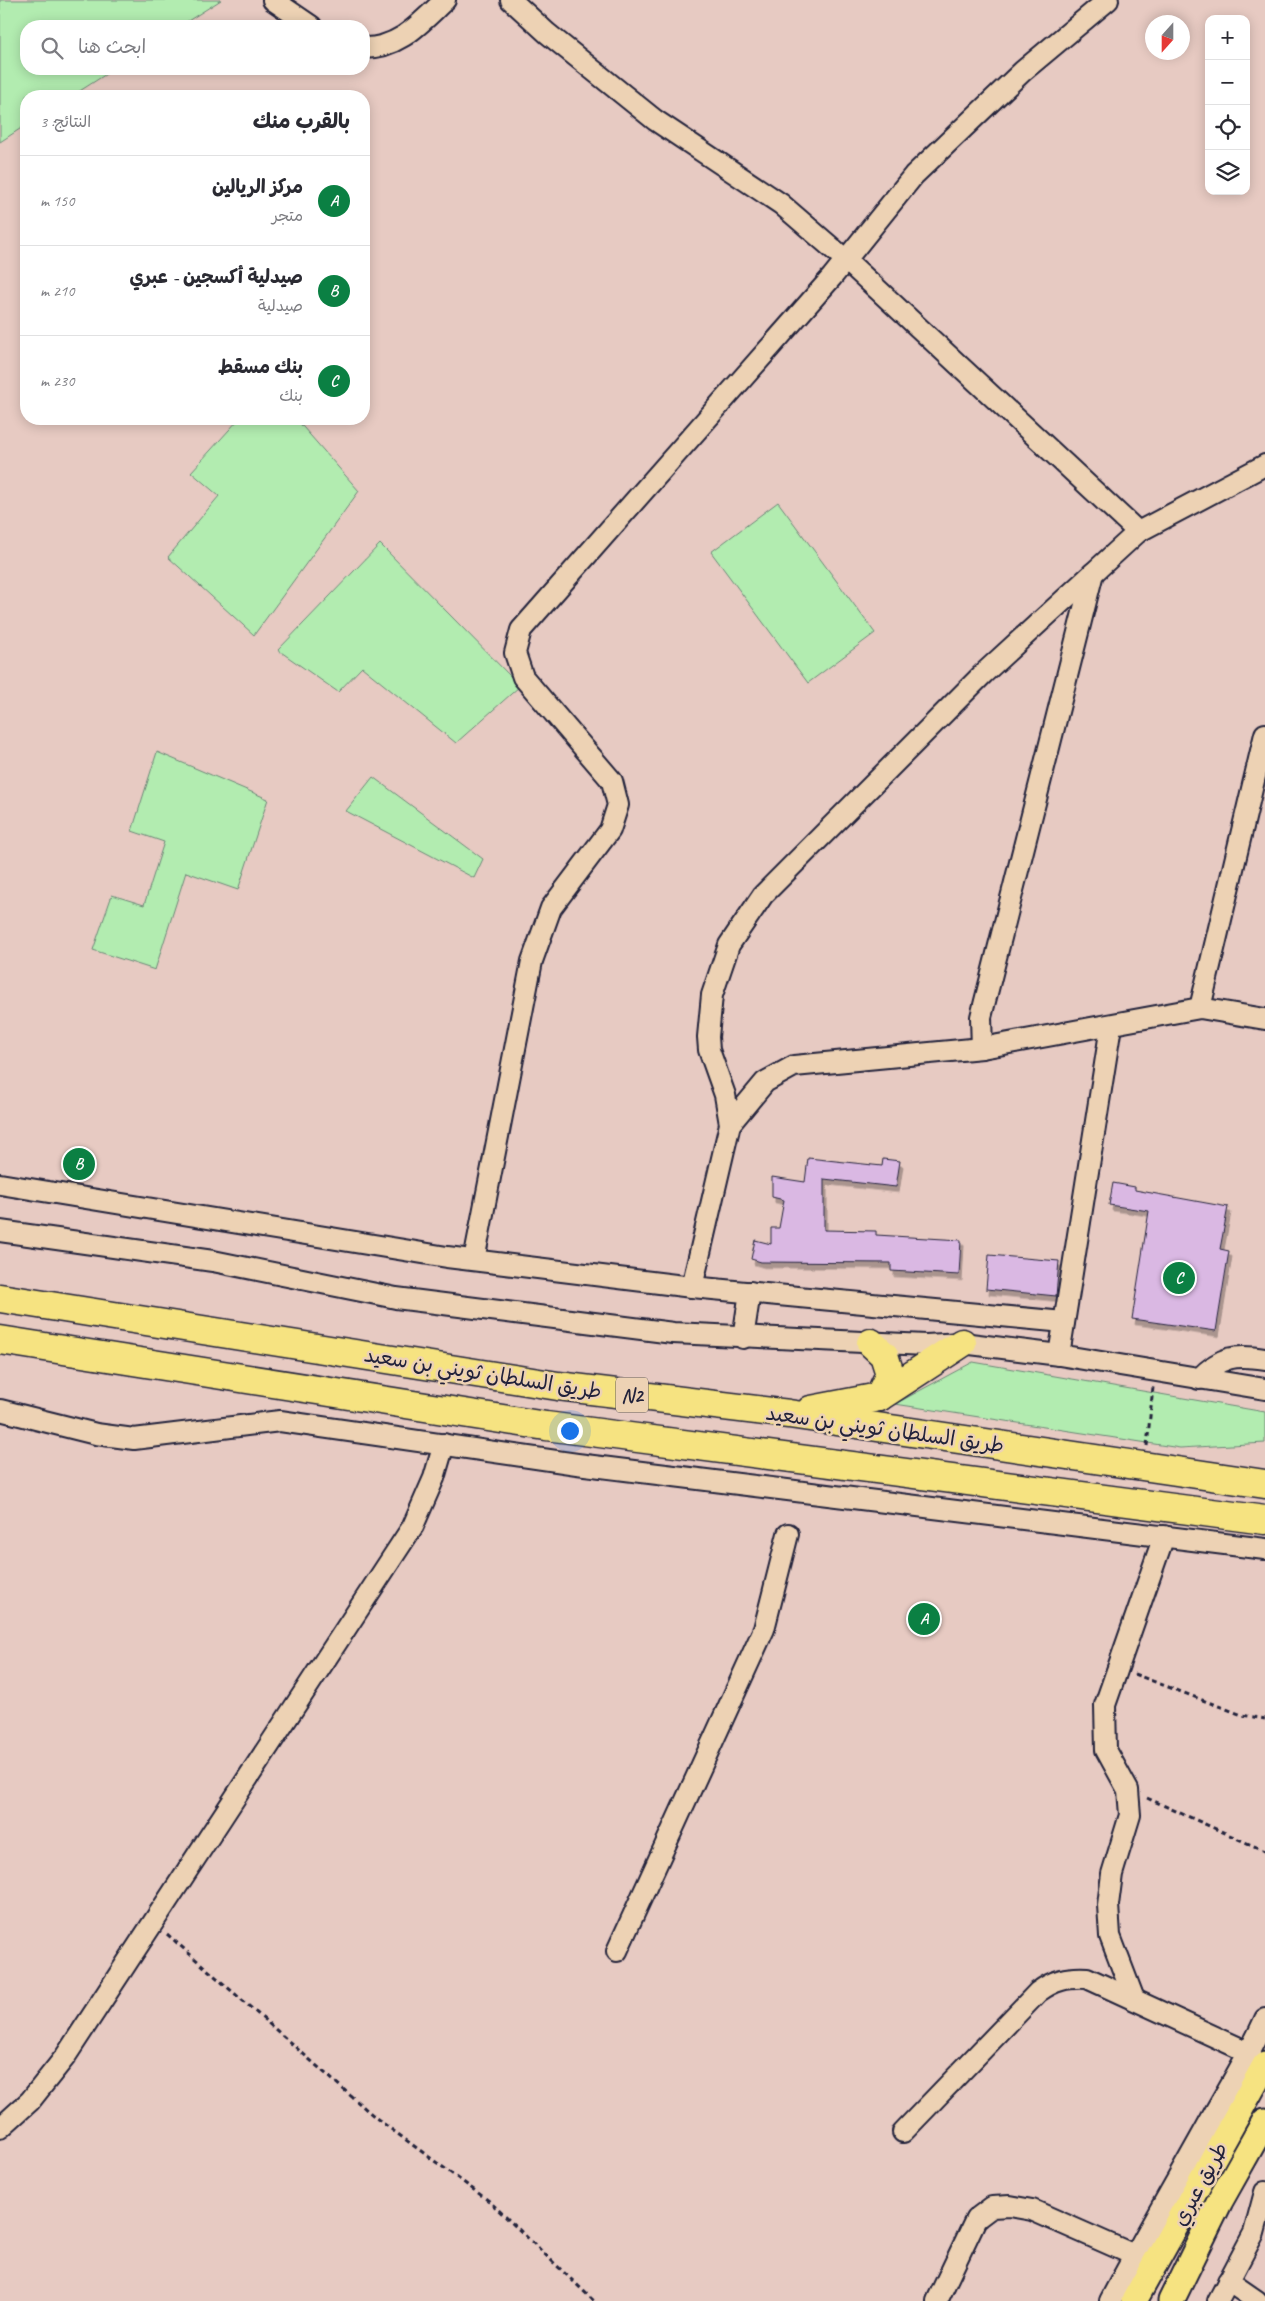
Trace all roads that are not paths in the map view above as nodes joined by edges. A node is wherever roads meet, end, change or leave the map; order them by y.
1 (273, 0) edge
2 (444, 0) edge
3 (511, 0) edge
4 (1108, 0) edge
5 (302, 20) edge
6 (370, 47) edge
7 (846, 260) junction
8 (1265, 465) edge
9 (1138, 532) junction
10 (1093, 573) junction
11 (1265, 734) edge
12 (1200, 1008) junction
13 (1265, 1019) edge
14 (1110, 1026) junction
15 (982, 1048) junction
16 (730, 1124) junction
17 (0, 1184) edge
18 (0, 1231) edge
19 (474, 1260) junction
20 (692, 1287) junction
21 (750, 1292) junction
22 (0, 1298) edge
23 (1064, 1322) junction
24 (743, 1338) junction
25 (0, 1340) edge
26 (871, 1343) junction
27 (962, 1343) junction
28 (1059, 1355) junction
29 (1265, 1359) edge
30 (1199, 1379) junction
31 (1265, 1389) edge
32 (879, 1397) junction
33 (0, 1410) edge
34 (789, 1414) junction
35 (444, 1444) junction
36 (1265, 1484) edge
37 (1265, 1520) edge
38 (788, 1534) dead end
39 (1164, 1536) junction
40 (1265, 1549) edge
41 (617, 1950) dead end
42 (1134, 1999) junction
43 (1265, 2019) edge
44 (1257, 2059) edge
45 (1265, 2121) edge
46 (0, 2128) edge
47 (903, 2132) dead end
48 (1265, 2192) edge
49 (1172, 2236) junction
50 (1134, 2255) junction
51 (1228, 2281) junction
52 (937, 2301) edge
53 (1110, 2301) edge
54 (1134, 2301) edge
55 (1145, 2301) edge
56 (1171, 2301) edge
57 (1218, 2301) edge
58 (1257, 2301) edge

1 - 5 street
2 - 6 street
3 - 7 street
4 - 7 street
7 - 9 street
7 - 19 street
8 - 9 street
9 - 10 street
10 - 15 street
10 - 16 street
11 - 12 street
12 - 13 street
12 - 14 street
14 - 15 street
14 - 23 street
15 - 16 street
16 - 20 street
17 - 19 street
18 - 24 street
19 - 20 street
20 - 21 street
21 - 23 street
21 - 24 street
22 - 34 highway, طريق السلطان ثويني بن سعيد / N2
23 - 28 street
24 - 26 street
25 - 37 highway, طريق السلطان ثويني بن سعيد / N2
26 - 27 street
26 - 32 highway
27 - 28 street
27 - 32 highway
28 - 30 street
29 - 30 street
30 - 31 street
32 - 34 highway
33 - 35 street
34 - 36 highway, طريق السلطان ثويني بن سعيد / N2
35 - 39 street
35 - 46 street
38 - 41 street
39 - 40 street
39 - 42 street
42 - 44 street
42 - 47 street
43 - 44 street
44 - 49 main road, طريق عبري
44 - 50 street
45 - 56 main road, طريق عبري
48 - 51 street
49 - 54 main road, طريق عبري
49 - 55 main road
50 - 52 street
50 - 53 street
51 - 57 street
51 - 58 street

